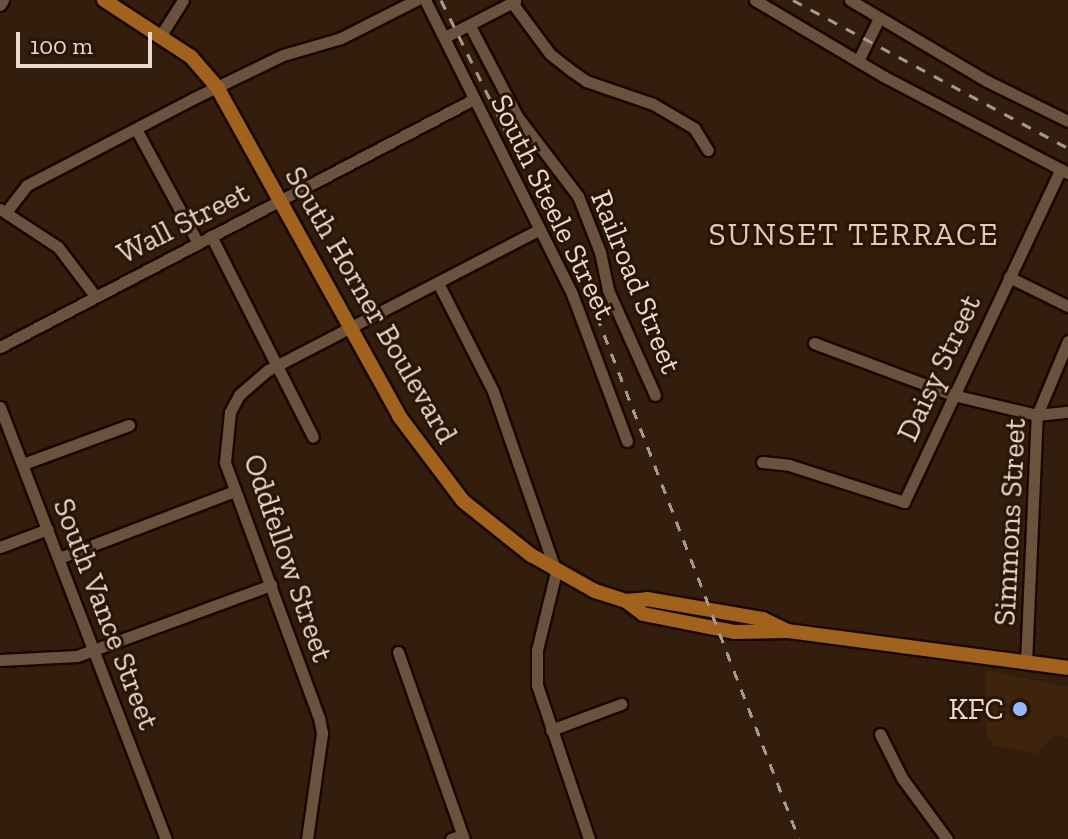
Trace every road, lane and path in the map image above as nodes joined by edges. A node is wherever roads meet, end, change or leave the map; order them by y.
1 (3, 0) edge
2 (104, 0) edge
3 (183, 0) edge
4 (416, 0) edge
5 (425, 0) edge
6 (755, 0) edge
7 (850, 0) edge
8 (514, 2) edge
9 (0, 5) edge
10 (879, 18) junction
11 (470, 26) junction
12 (161, 35) junction
13 (445, 37) junction
14 (858, 61) junction
15 (217, 87) junction
16 (474, 99) junction
17 (1068, 121) edge
18 (136, 129) junction
19 (708, 150) dead end
20 (1064, 171) edge
21 (280, 200) junction
22 (3, 210) edge
23 (538, 230) junction
24 (211, 236) junction
25 (198, 243) junction
26 (1009, 277) junction
27 (438, 283) junction
28 (95, 296) junction
29 (1068, 306) edge
30 (350, 326) junction
31 (1068, 341) edge
32 (814, 343) dead end
33 (0, 347) edge
34 (277, 366) junction
35 (655, 395) dead end
36 (953, 395) junction
37 (0, 407) edge
38 (1068, 412) edge
39 (1037, 415) junction
40 (129, 425) dead end
41 (313, 437) dead end
42 (627, 441) dead end
43 (762, 462) dead end
44 (23, 464) junction
45 (234, 491) junction
46 (48, 529) junction
47 (0, 547) edge
48 (59, 558) junction
49 (556, 572) junction
50 (271, 585) junction
51 (95, 650) junction
52 (398, 652) dead end
53 (0, 660) edge
54 (1026, 663) junction
55 (1068, 668) edge
56 (621, 704) dead end
57 (551, 730) junction
58 (880, 734) dead end
59 (459, 838) edge
60 (166, 839) edge
61 (307, 839) edge
62 (589, 839) edge
63 (947, 839) edge

1 - 9 street
2 - 12 main road, South Horner Boulevard
3 - 12 street
4 - 15 street
5 - 13 street, South Steele Street
6 - 14 street
7 - 10 street
8 - 11 street
8 - 19 street
10 - 14 street
10 - 17 street
11 - 13 street
11 - 35 street, Railroad Street
12 - 15 main road, South Horner Boulevard
13 - 16 street, South Steele Street
14 - 20 street
15 - 18 street
15 - 21 main road, South Horner Boulevard
16 - 21 street, Wall Street
16 - 23 street, South Steele Street
18 - 22 street
18 - 25 street
20 - 26 street, Daisy Street
21 - 24 street, Wall Street
21 - 30 main road, South Horner Boulevard
22 - 28 street
23 - 27 street, Oddfellow Street
23 - 42 street, South Steele Street
24 - 25 street, Wall Street
24 - 34 street
25 - 28 street, Wall Street
26 - 29 street
26 - 36 street, Daisy Street
27 - 30 street, Oddfellow Street
27 - 49 street
28 - 33 street, Wall Street
30 - 34 street, Oddfellow Street
30 - 49 main road, South Horner Boulevard
31 - 39 street, Simmons Street
32 - 36 street
34 - 41 street
34 - 45 street, Oddfellow Street
36 - 39 street
36 - 43 street, Daisy Street
37 - 44 street, South Vance Street
38 - 39 street
39 - 54 street, Simmons Street
40 - 44 street
44 - 46 street, South Vance Street
45 - 48 street
45 - 50 street, Oddfellow Street
46 - 47 street
46 - 48 street, South Vance Street
48 - 51 street, South Vance Street
49 - 54 main road, South Horner Boulevard
49 - 57 street
50 - 51 street
50 - 61 street, Oddfellow Street
51 - 53 street
51 - 60 street, South Vance Street
52 - 59 street
54 - 55 main road, South Horner Boulevard
56 - 57 street
57 - 62 street
58 - 63 street

